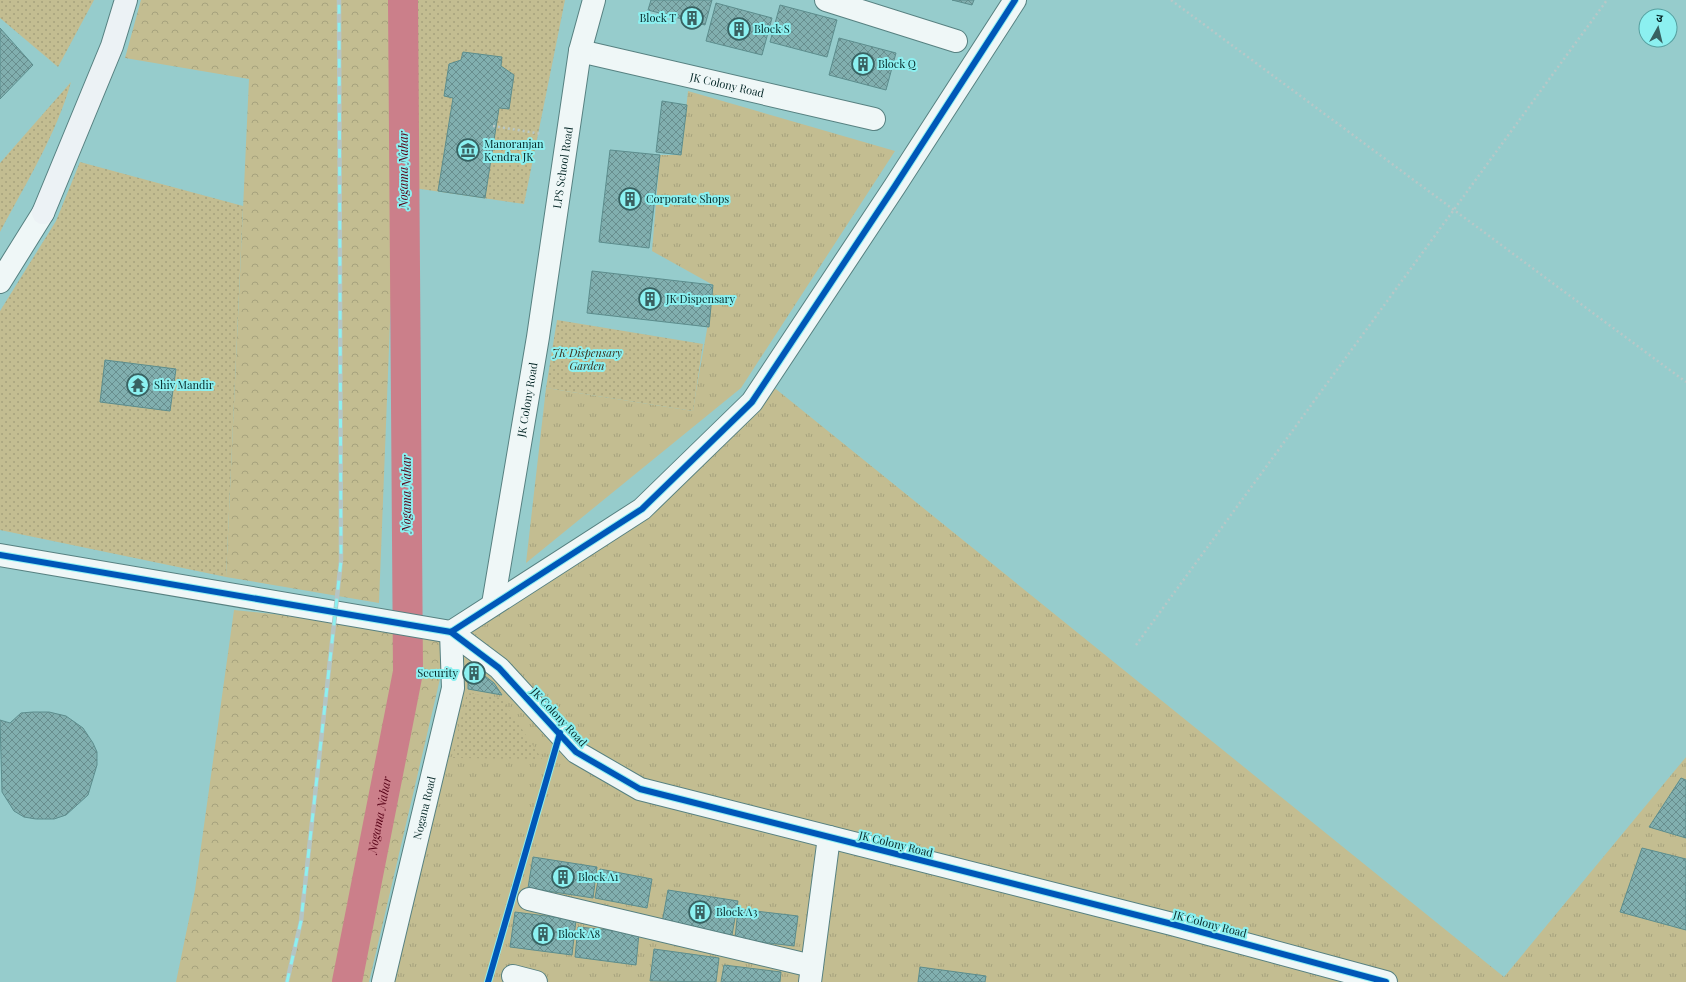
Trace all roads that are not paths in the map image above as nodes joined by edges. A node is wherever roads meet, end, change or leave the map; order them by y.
1 (126, 0) edge
2 (594, 0) edge
3 (826, 0) edge
4 (1015, 0) edge
5 (956, 41) dead end
6 (580, 51) junction
7 (874, 119) dead end
8 (0, 282) edge
9 (538, 337) joint
10 (0, 555) edge
11 (493, 604) junction
12 (451, 632) junction
13 (829, 837) junction
14 (529, 899) dead end
15 (811, 974) edge
16 (1323, 974) edge
17 (513, 976) dead end
18 (383, 982) edge
19 (536, 982) edge
20 (1386, 982) edge

1 - 8 street
2 - 6 street, LPS School Road
3 - 5 street
4 - 11 street
6 - 7 street, JK Colony Road
6 - 9 street, LPS School Road
9 - 11 street, JK Colony Road
10 - 12 street
11 - 12 street
12 - 13 street, JK Colony Road
12 - 18 street, Nogana Road
13 - 15 street
13 - 16 street, JK Colony Road
14 - 15 street
16 - 20 street, JK Colony Road
17 - 19 street

